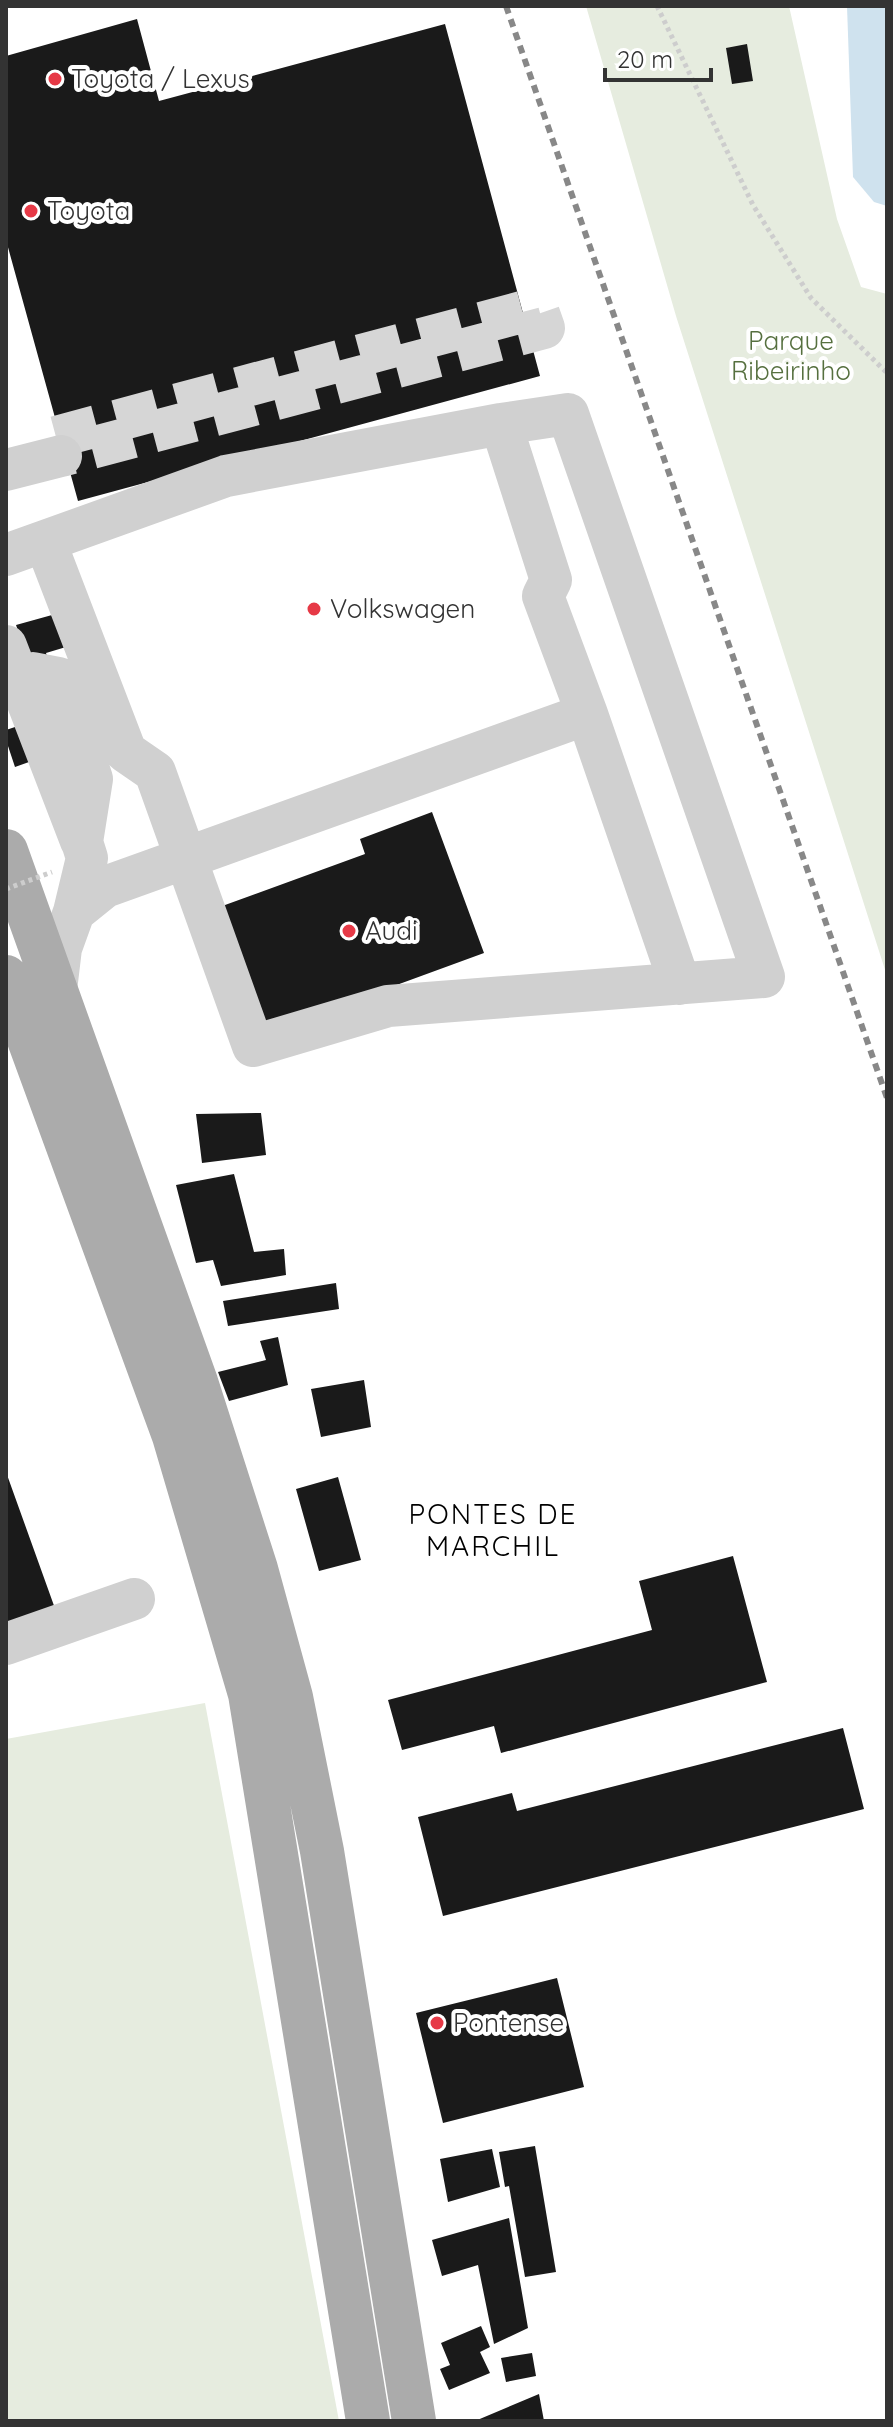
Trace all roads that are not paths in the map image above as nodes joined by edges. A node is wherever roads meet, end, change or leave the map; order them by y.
1 (501, 424) junction
2 (6, 449) edge
3 (6, 470) edge
4 (45, 541) junction
5 (6, 555) edge
6 (17, 660) edge
7 (6, 704) edge
8 (587, 714) junction
9 (82, 842) junction
10 (6, 851) edge
11 (188, 858) junction
12 (74, 912) junction
13 (6, 977) edge
14 (680, 984) junction
15 (56, 990) junction
16 (19, 1041) edge
17 (134, 1599) dead end
18 (6, 1644) edge
19 (368, 2421) edge
20 (414, 2421) edge

1 - 4 lane
1 - 8 lane
1 - 14 lane
2 - 3 lane
4 - 5 lane
4 - 11 lane
6 - 9 lane
7 - 9 lane
8 - 11 lane
8 - 14 lane
9 - 12 lane
10 - 15 main road
11 - 12 lane
11 - 14 lane
12 - 15 lane
13 - 16 main road
15 - 20 main road
16 - 19 main road
17 - 18 lane

